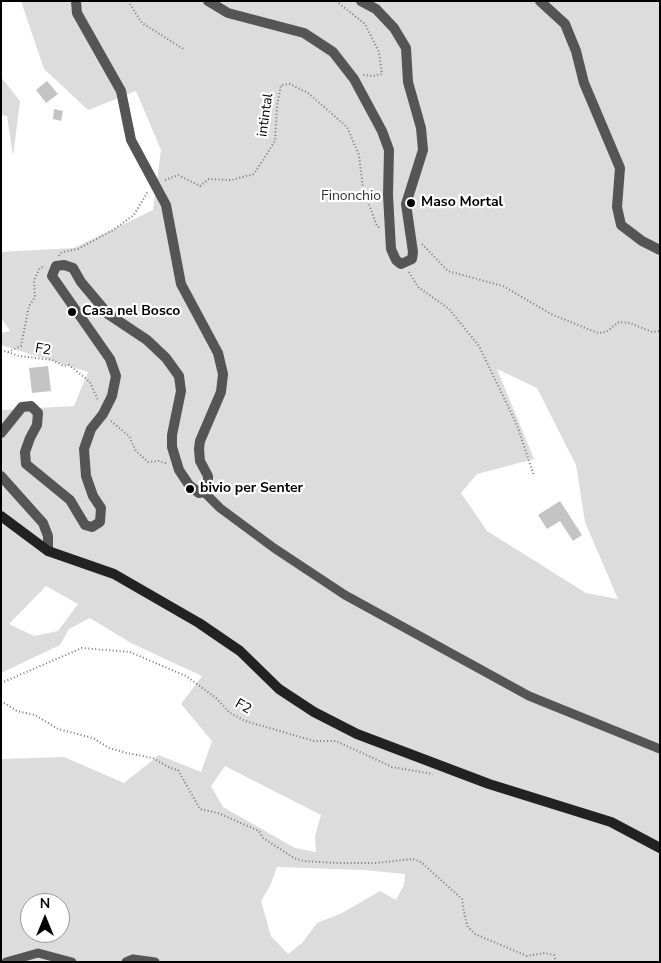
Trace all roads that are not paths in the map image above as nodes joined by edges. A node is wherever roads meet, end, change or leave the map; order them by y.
1 (76, 1) edge
2 (208, 1) edge
3 (361, 1) edge
4 (540, 1) edge
5 (660, 250) edge
6 (1, 432) edge
7 (1, 476) edge
8 (204, 492) junction
9 (1, 516) edge
10 (48, 551) junction
11 (660, 749) edge
12 (660, 848) edge
13 (6, 962) edge
14 (72, 962) edge
15 (126, 962) edge
16 (155, 962) edge

1 - 8 street
2 - 3 street
4 - 5 street
6 - 8 street
7 - 10 street
8 - 11 street
9 - 10 main road
10 - 12 main road
13 - 14 street
15 - 16 street

